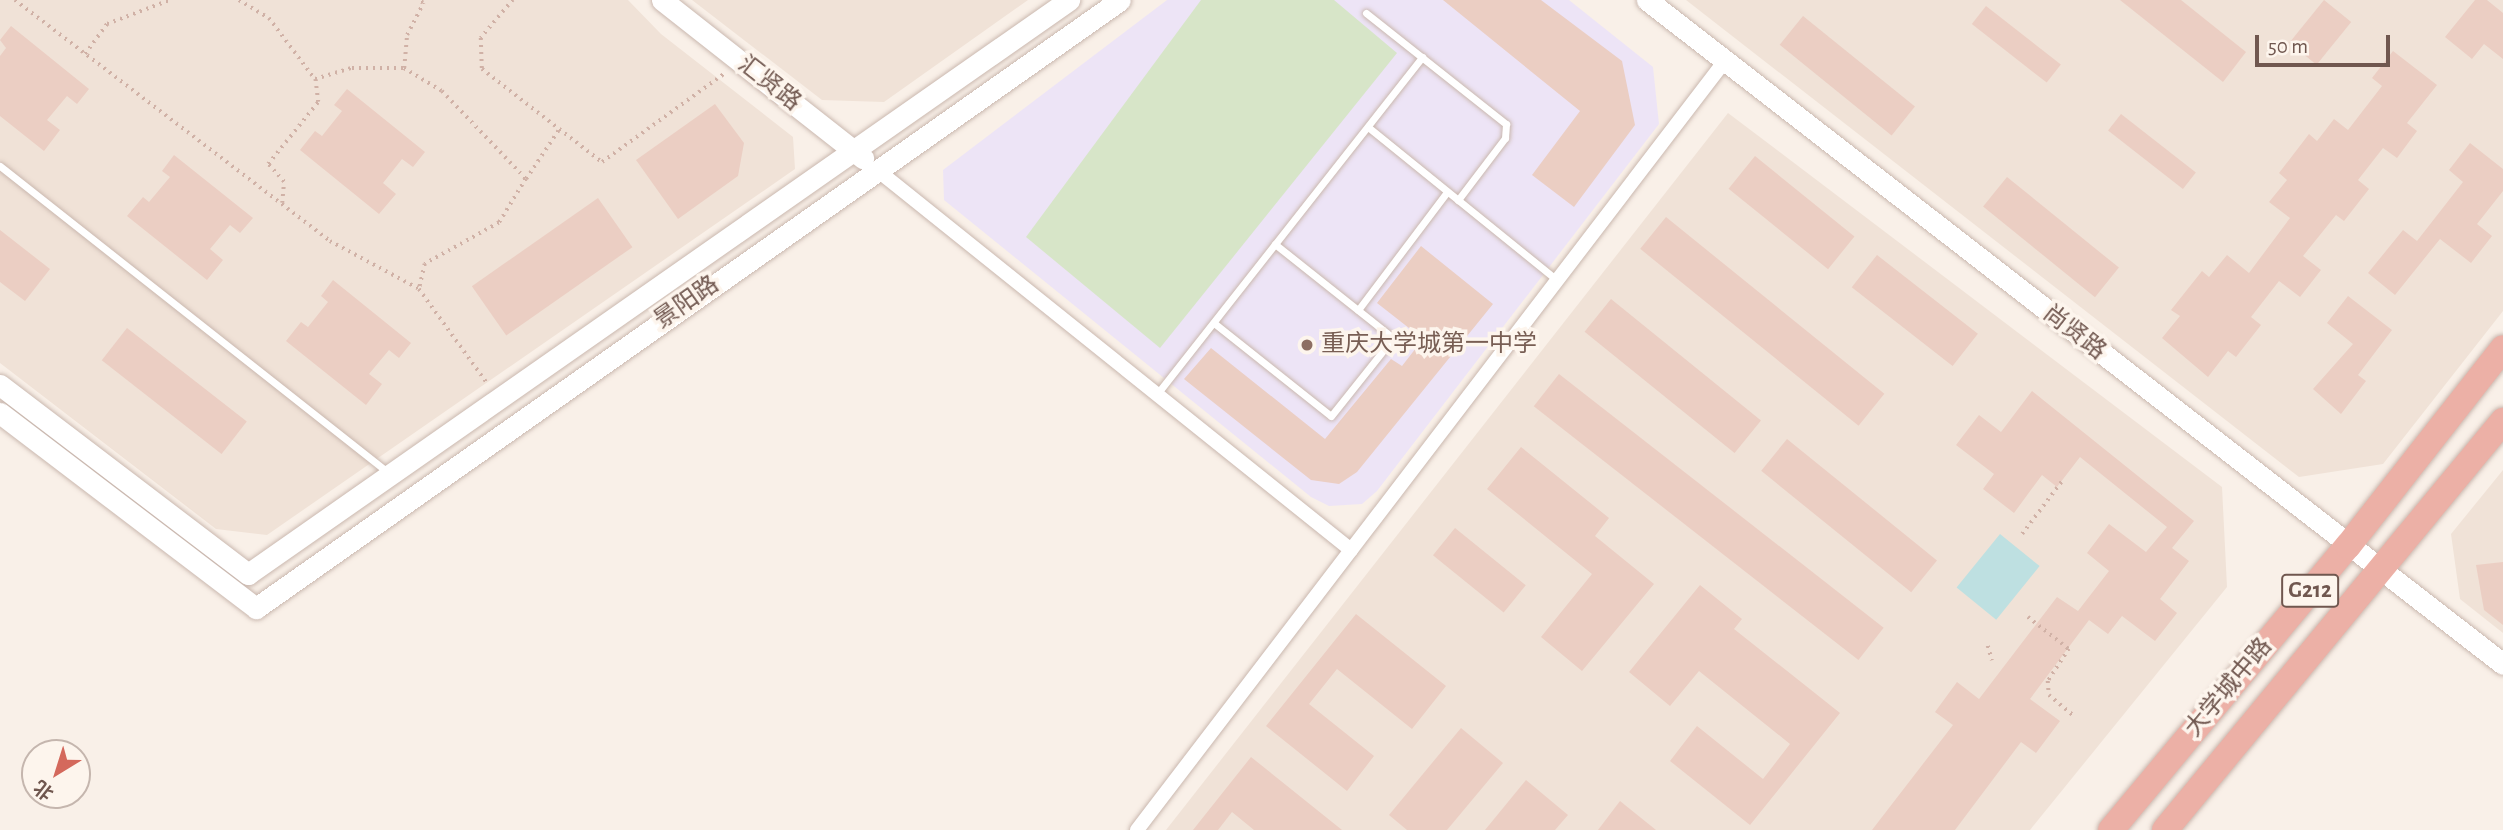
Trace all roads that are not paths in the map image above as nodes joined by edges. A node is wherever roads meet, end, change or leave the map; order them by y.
1 (662, 0) edge
2 (1069, 0) edge
3 (1119, 0) edge
4 (1647, 0) edge
5 (1366, 13) dead end
6 (1422, 57) junction
7 (1724, 62) junction
8 (1367, 127) junction
9 (853, 150) junction
10 (0, 166) edge
11 (876, 169) junction
12 (1447, 192) junction
13 (1458, 200) junction
14 (1275, 244) junction
15 (1557, 280) junction
16 (1358, 310) junction
17 (1214, 323) junction
18 (2503, 348) edge
19 (0, 385) edge
20 (1157, 394) junction
21 (0, 413) edge
22 (2503, 421) edge
23 (392, 476) junction
24 (2348, 546) junction
25 (1351, 550) junction
26 (2379, 569) junction
27 (2503, 664) edge
28 (1138, 830) edge
29 (2111, 830) edge
30 (2165, 830) edge

1 - 9 main road, 汇贤路
2 - 9 main road, 景阳路
3 - 11 main road, 景阳路
4 - 7 main road, 尚贤路
5 - 6 lane
6 - 8 lane
6 - 13 lane
7 - 15 street
7 - 24 main road, 尚贤路
8 - 12 lane
8 - 14 lane
9 - 11 main road, 汇贤路
9 - 23 main road, 景阳路
10 - 23 lane
11 - 20 street
11 - 21 main road, 景阳路
12 - 13 lane
12 - 16 lane
13 - 15 lane
14 - 16 lane
14 - 17 lane
15 - 25 street
16 - 17 lane
17 - 20 lane
18 - 24 highway, 大学城中路 / G212
19 - 23 main road, 景阳路
20 - 25 street
22 - 26 highway, 大学城中路 / G212
24 - 26 main road, 尚贤路
24 - 29 highway, 大学城中路 / G212
25 - 28 street
26 - 27 main road, 尚贤路
26 - 30 highway, 大学城中路 / G212

